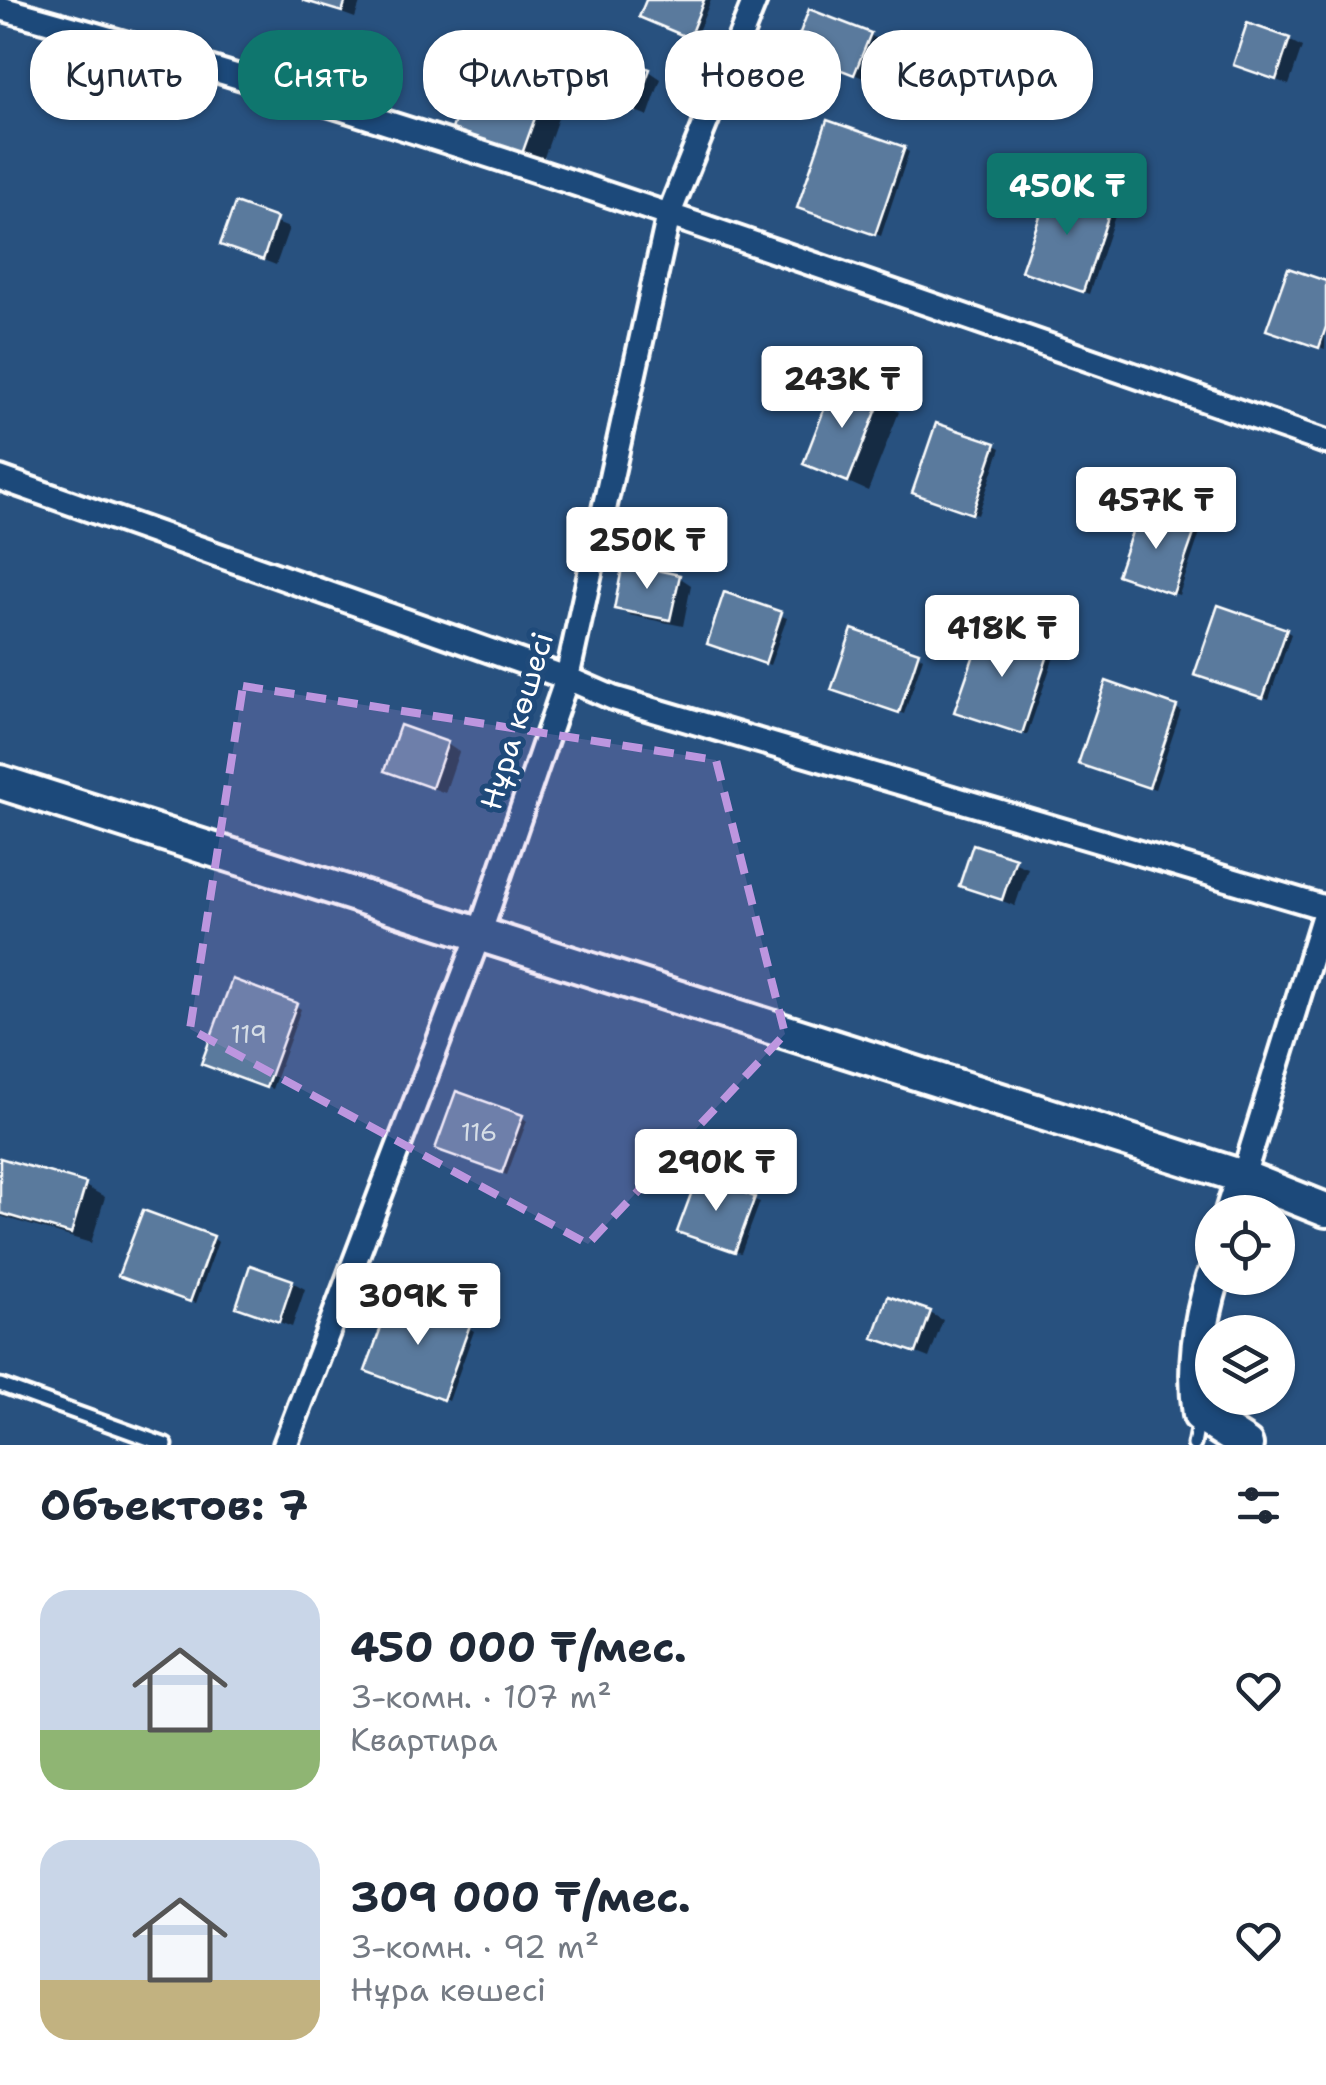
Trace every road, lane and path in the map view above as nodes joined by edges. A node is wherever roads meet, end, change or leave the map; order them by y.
1 (755, 0) edge
2 (0, 8) edge
3 (669, 214) junction
4 (1326, 442) edge
5 (0, 478) edge
6 (567, 678) junction
7 (0, 782) edge
8 (1326, 908) edge
9 (479, 935) junction
10 (1243, 1177) junction
11 (1237, 1195) edge
12 (1326, 1210) edge
13 (1208, 1295) edge
14 (0, 1385) edge
15 (1197, 1430) edge
16 (166, 1445) edge
17 (285, 1445) edge
18 (1246, 1445) edge

1 - 3 street, Нұра көшесі
2 - 3 street
3 - 4 street
3 - 6 street, Нұра көшесі
5 - 6 street
6 - 8 street
6 - 9 street, Нұра көшесі
7 - 9 street
8 - 10 street
9 - 10 street
9 - 17 street, Нұра көшесі
10 - 11 street
10 - 12 street
13 - 15 street
14 - 16 lane
15 - 18 street

